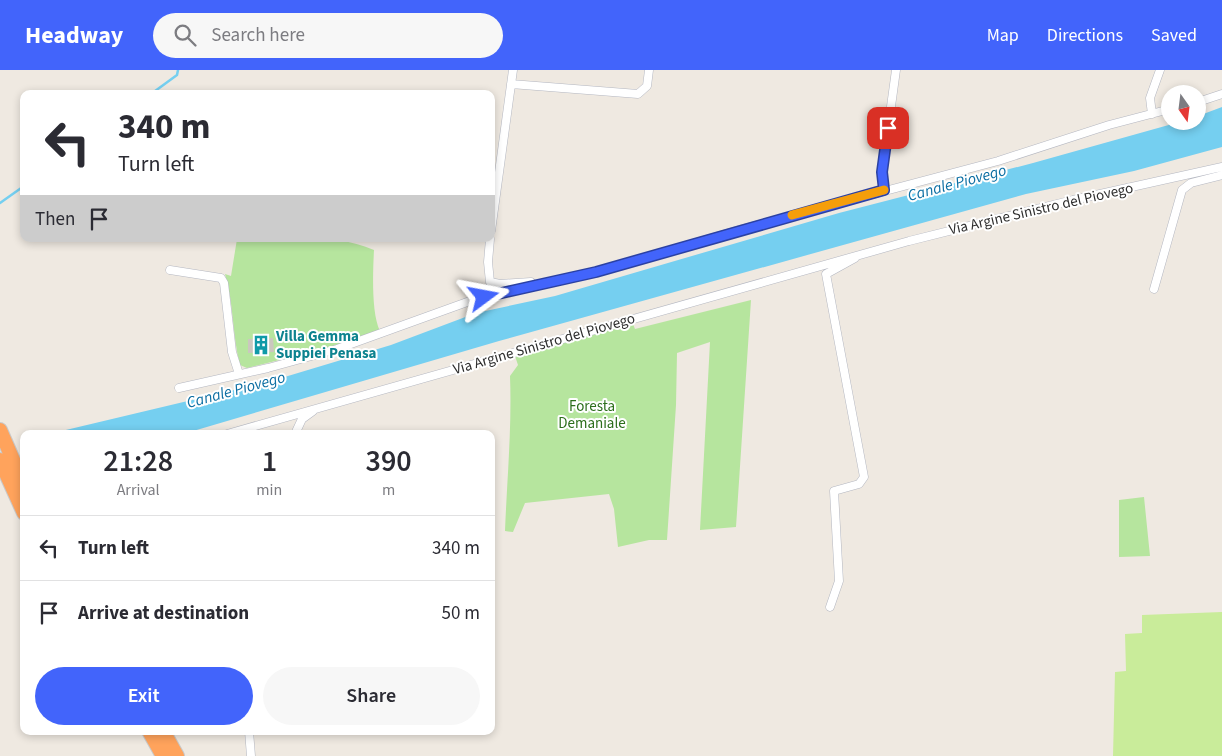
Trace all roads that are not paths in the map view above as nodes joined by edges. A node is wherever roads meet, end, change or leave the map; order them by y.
1 (513, 70) edge
2 (649, 70) edge
3 (896, 70) edge
4 (1160, 70) edge
5 (511, 84) junction
6 (1222, 94) edge
7 (1206, 99) edge
8 (1161, 112) edge
9 (1152, 114) junction
10 (1222, 167) edge
11 (1222, 175) edge
12 (884, 190) junction
13 (495, 202) edge
14 (490, 242) edge
15 (861, 254) junction
16 (170, 270) dead end
17 (535, 286) junction
18 (1154, 289) dead end
19 (239, 374) junction
20 (179, 388) dead end
21 (319, 408) junction
22 (0, 430) edge
23 (240, 430) edge
24 (297, 430) edge
25 (0, 460) edge
26 (20, 476) edge
27 (20, 504) edge
28 (830, 607) dead end
29 (151, 735) edge
30 (164, 735) edge
31 (249, 735) edge
32 (251, 752) edge
33 (163, 756) edge
34 (177, 756) edge

1 - 5 street
2 - 5 street
3 - 12 street
4 - 9 street
5 - 13 street
6 - 7 street
8 - 9 street
9 - 12 street
10 - 15 street, Via Argine Sinistro del Piovego
11 - 18 street
12 - 17 street
14 - 17 street
15 - 21 street, Via Argine Sinistro del Piovego
15 - 28 street, Via Argine Sinistro del Piovego
16 - 19 street
17 - 19 street
19 - 20 street
21 - 23 street, Via Argine Sinistro del Piovego
21 - 24 street
22 - 26 highway
25 - 27 highway
29 - 33 highway
30 - 34 highway
31 - 32 street

